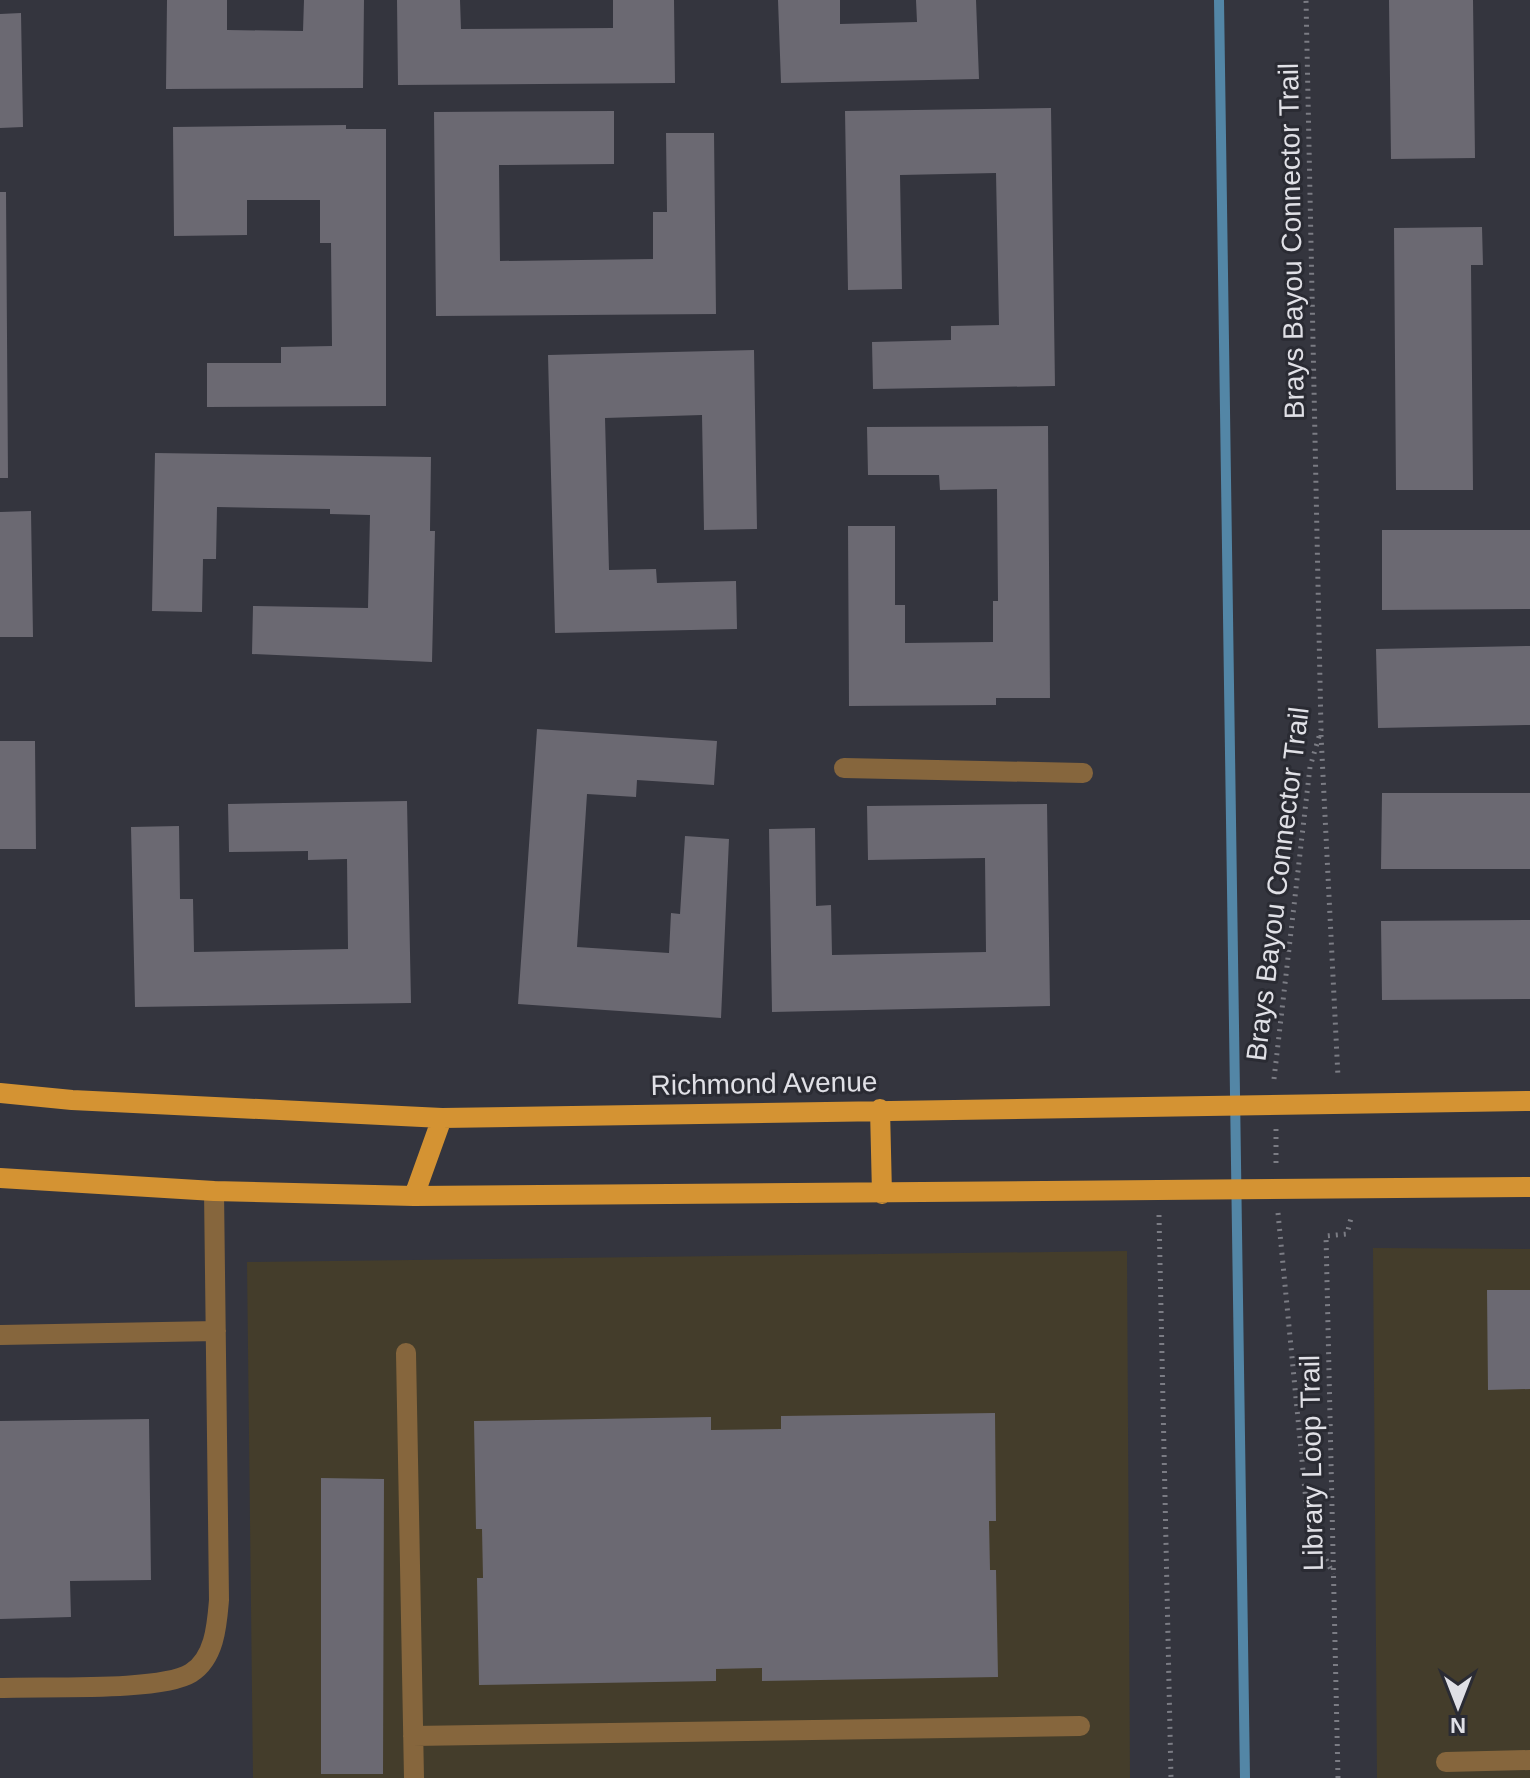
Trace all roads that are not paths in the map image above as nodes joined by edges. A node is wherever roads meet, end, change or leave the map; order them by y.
1 (844, 768) dead end
2 (1083, 773) dead end
3 (0, 1093) edge
4 (1530, 1101) edge
5 (880, 1109) junction
6 (442, 1118) junction
7 (0, 1178) edge
8 (1530, 1187) edge
9 (214, 1191) junction
10 (882, 1194) junction
11 (414, 1196) junction
12 (216, 1331) junction
13 (0, 1335) edge
14 (406, 1353) dead end
15 (0, 1688) edge
16 (1080, 1726) dead end
17 (413, 1736) junction
18 (1530, 1760) edge
19 (1446, 1762) dead end
20 (414, 1778) edge

1 - 2 lane
3 - 6 main road, Richmond Avenue
4 - 5 main road, Richmond Avenue
5 - 6 main road, Richmond Avenue
5 - 10 main road
6 - 11 main road
7 - 9 main road
8 - 10 main road
9 - 11 main road
9 - 12 lane
10 - 11 main road
12 - 13 lane
12 - 15 lane
14 - 17 lane
16 - 17 lane
17 - 20 lane
18 - 19 lane

